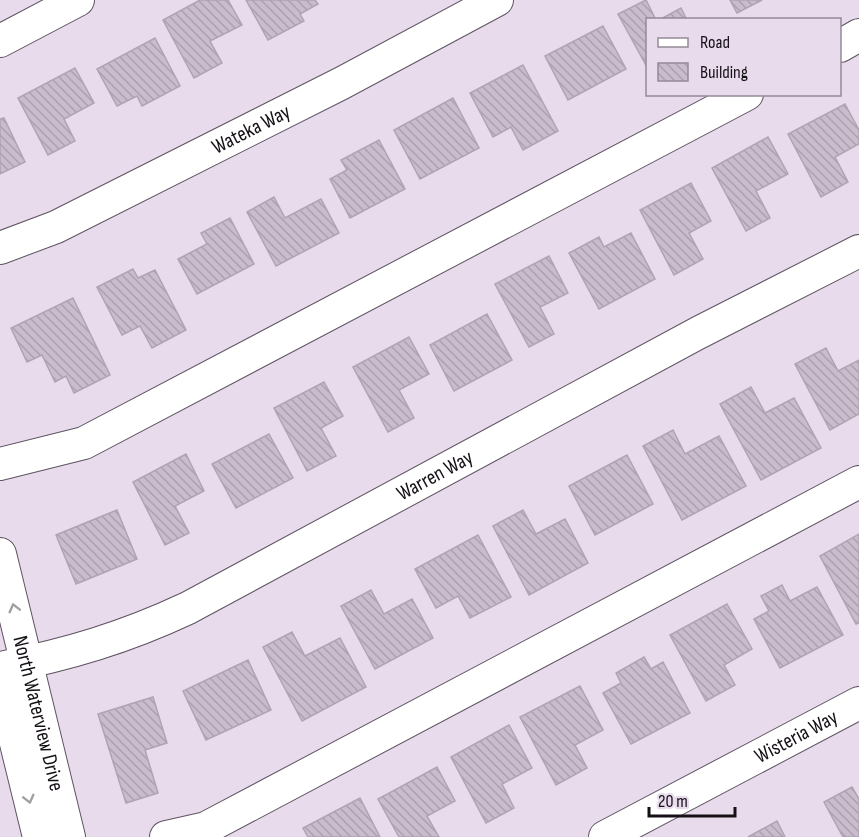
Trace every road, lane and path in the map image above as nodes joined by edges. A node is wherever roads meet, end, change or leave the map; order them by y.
1 (78, 0) edge
2 (497, 0) edge
3 (859, 35) edge
4 (0, 41) edge
5 (841, 45) edge
6 (743, 96) edge
7 (0, 249) edge
8 (859, 251) edge
9 (0, 465) edge
10 (859, 482) edge
11 (0, 554) edge
12 (14, 666) edge
13 (0, 678) edge
14 (859, 703) edge
15 (39, 837) edge
16 (69, 837) edge
17 (166, 837) edge
18 (605, 837) edge

1 - 4 street
2 - 7 street, Wateka Way
3 - 5 street
6 - 9 street
8 - 12 street, Warren Way
10 - 17 street
12 -> 11 street, North Waterview Drive
12 - 16 street, North Waterview Drive
13 -> 15 street, North Waterview Drive
14 - 18 street, Wisteria Way

